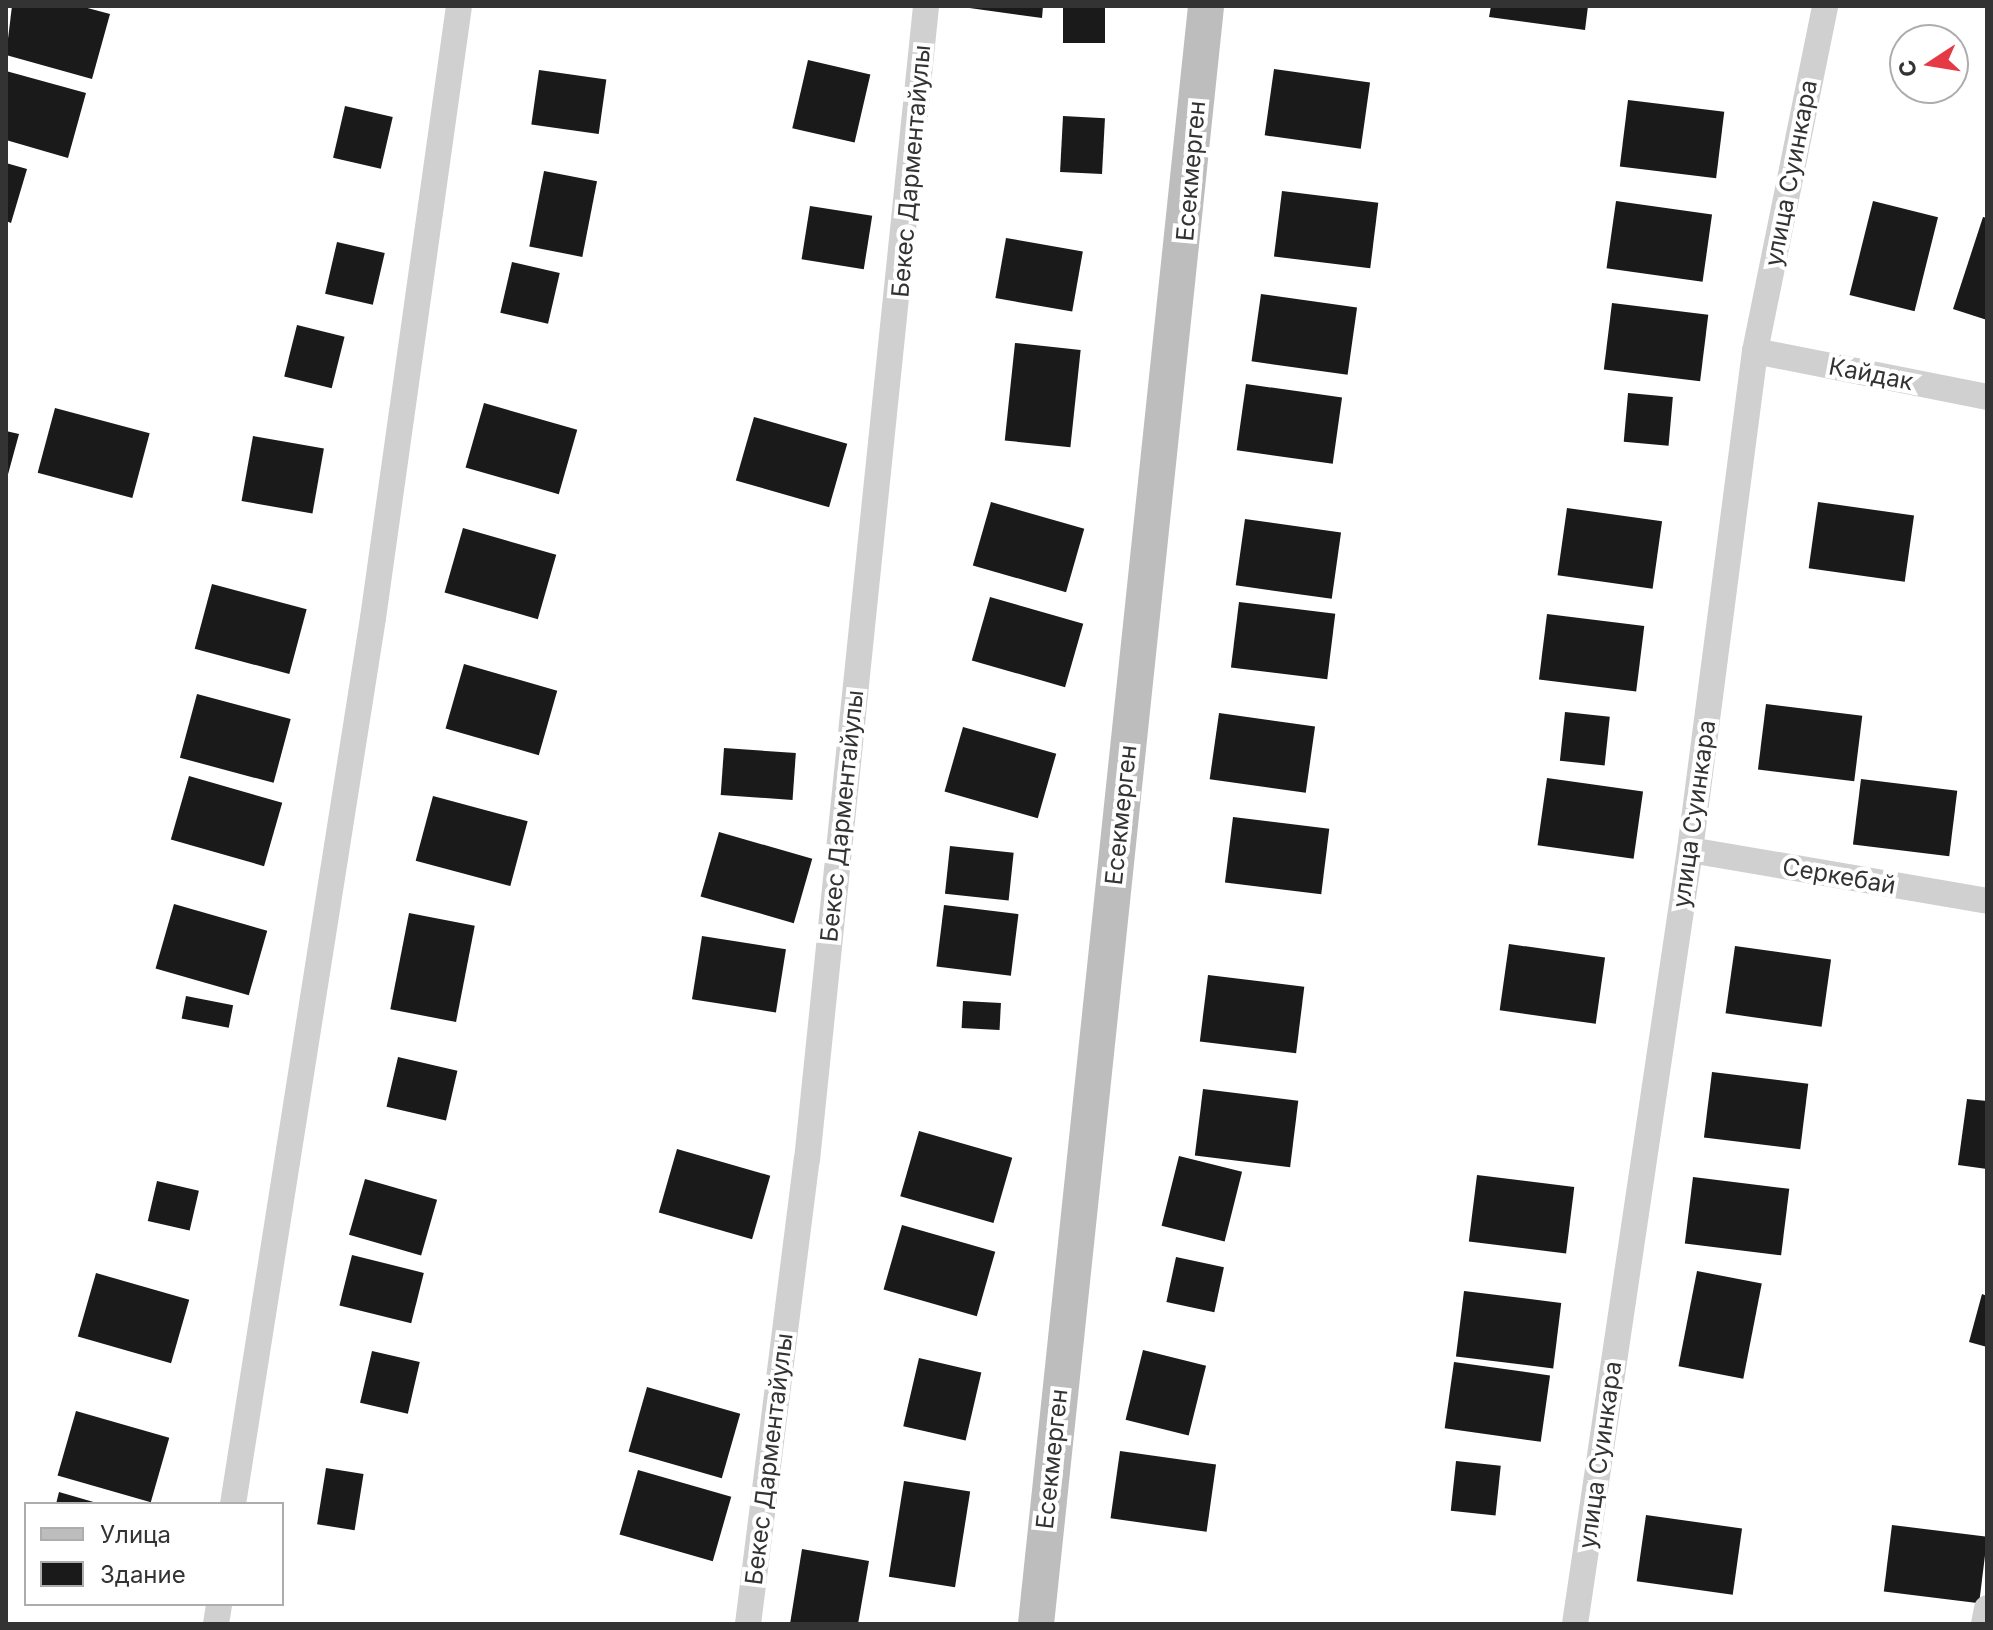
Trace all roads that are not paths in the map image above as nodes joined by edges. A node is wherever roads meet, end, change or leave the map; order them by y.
1 (459, 6) edge
2 (926, 6) edge
3 (1206, 6) edge
4 (1825, 6) edge
5 (1755, 351) junction
6 (1987, 397) edge
7 (1690, 850) junction
8 (1987, 901) edge
9 (233, 1502) edge
10 (1987, 1608) edge
11 (748, 1624) edge
12 (1036, 1624) edge
13 (1575, 1624) edge
14 (1984, 1624) edge

1 - 9 street
2 - 11 street, Бекес Дарментайулы
3 - 12 street, Eсекмерген
4 - 5 street, улица Суинкара
5 - 6 street, Кайдак
5 - 7 street, улица Суинкара
7 - 8 street, Серкебай
7 - 13 street, улица Суинкара
10 - 14 street

